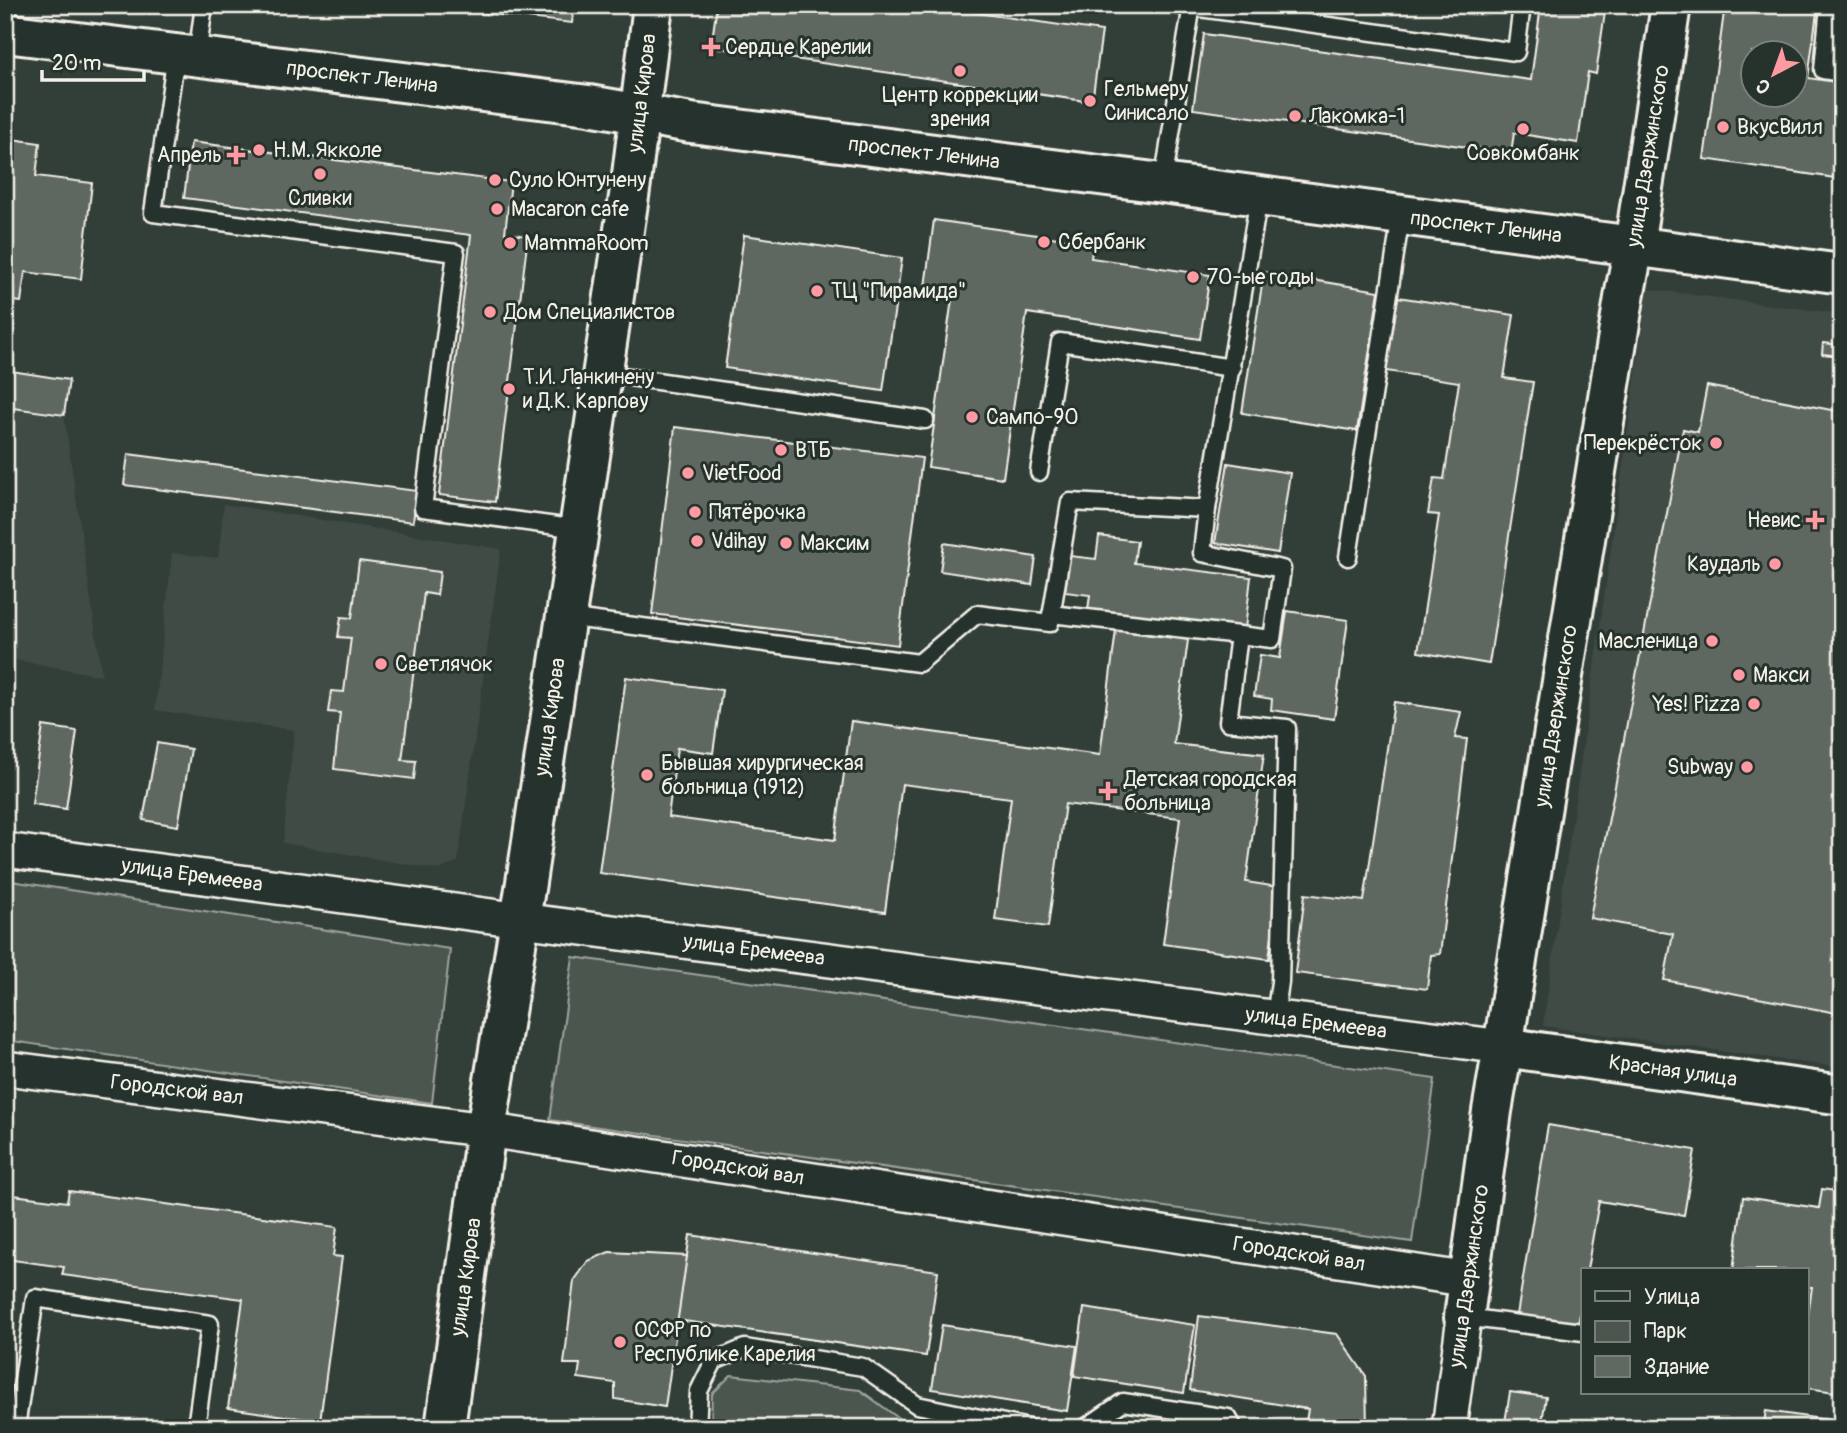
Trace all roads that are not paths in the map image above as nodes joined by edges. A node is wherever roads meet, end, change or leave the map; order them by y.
1 (204, 5) edge
2 (653, 5) edge
3 (1522, 5) edge
4 (1671, 5) edge
5 (1829, 5) edge
6 (1187, 6) edge
7 (5, 33) edge
8 (186, 55) junction
9 (1842, 73) edge
10 (640, 114) junction
11 (1162, 183) junction
12 (1259, 197) junction
13 (1402, 216) junction
14 (1634, 246) junction
15 (1842, 274) edge
16 (1232, 368) junction
17 (602, 373) junction
18 (925, 420) dead end
19 (1039, 472) dead end
20 (1207, 509) junction
21 (579, 528) junction
22 (1348, 557) dead end
23 (1051, 614) junction
24 (565, 618) junction
25 (1239, 635) junction
26 (5, 850) edge
27 (520, 920) junction
28 (1275, 1017) junction
29 (1503, 1047) junction
30 (5, 1068) edge
31 (1842, 1095) edge
32 (486, 1130) junction
33 (1470, 1280) junction
34 (1464, 1317) junction
35 (1581, 1332) edge
36 (16, 1428) edge
37 (196, 1428) edge
38 (445, 1428) edge
39 (697, 1428) edge
40 (1029, 1428) edge
41 (1085, 1428) edge
42 (1234, 1428) edge
43 (1449, 1428) edge

1 - 8 lane
2 - 10 main road, улица Кирова
3 - 6 lane
4 - 14 main road, улица Дзержинского
5 - 9 lane
6 - 11 lane
7 - 8 main road, проспект Ленина
8 - 10 main road, проспект Ленина
8 - 21 lane
10 - 11 main road, проспект Ленина
10 - 17 main road, улица Кирова
11 - 12 main road, проспект Ленина
12 - 13 main road, проспект Ленина
12 - 16 lane
13 - 14 main road, проспект Ленина
13 - 22 lane
14 - 15 main road, проспект Ленина
14 - 29 main road, улица Дзержинского
16 - 19 lane
16 - 20 lane
17 - 18 lane
17 - 21 main road, улица Кирова
20 - 23 lane
20 - 25 lane
21 - 24 main road, улица Кирова
23 - 24 lane
23 - 25 lane
24 - 27 main road, улица Кирова
25 - 28 lane
26 - 27 street, улица Еремеева
27 - 28 street, улица Еремеева
27 - 32 main road, улица Кирова
28 - 29 street, улица Еремеева
29 - 31 main road, Красная улица
29 - 33 main road, улица Дзержинского
30 - 32 street, Городской вал
32 - 33 street, Городской вал
32 - 38 main road, улица Кирова
33 - 34 main road, улица Дзержинского
34 - 35 lane
34 - 43 street, улица Дзержинского
36 - 37 lane
39 - 40 lane
41 - 42 lane

